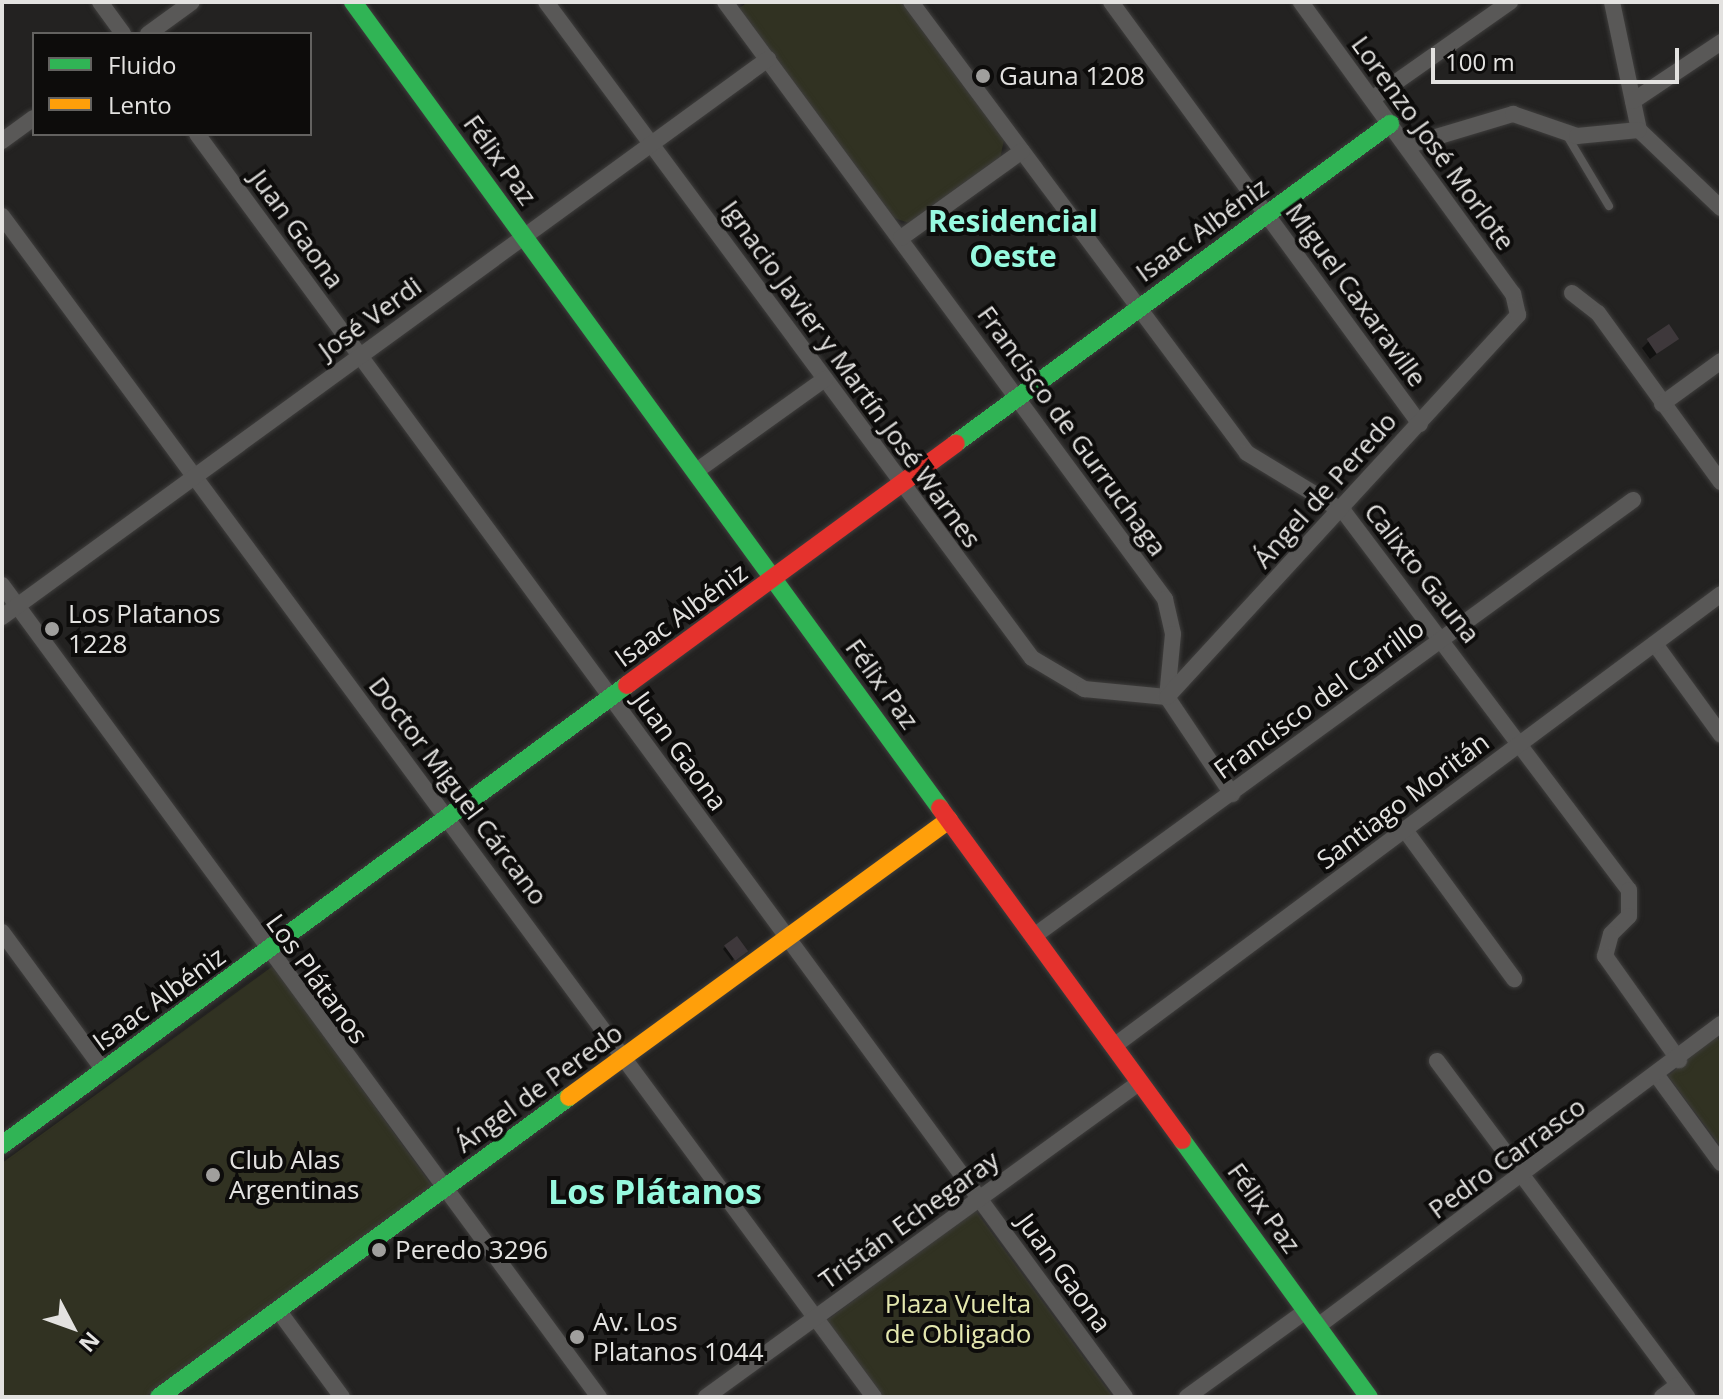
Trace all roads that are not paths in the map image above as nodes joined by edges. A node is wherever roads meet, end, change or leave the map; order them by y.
1 (100, 2) edge
2 (192, 2) edge
3 (353, 2) edge
4 (546, 2) edge
5 (725, 2) edge
6 (911, 2) edge
7 (1111, 2) edge
8 (1302, 2) edge
9 (1510, 2) edge
10 (1612, 2) edge
11 (122, 32) edge
12 (151, 32) edge
13 (1721, 42) edge
14 (768, 59) junction
15 (1372, 99) junction
16 (1633, 101) junction
17 (32, 119) edge
18 (1390, 124) junction
19 (1639, 130) junction
20 (1566, 133) junction
21 (198, 136) edge
22 (2, 141) edge
23 (651, 143) junction
24 (1406, 146) junction
25 (1022, 151) junction
26 (1719, 202) edge
27 (1609, 206) dead end
28 (1268, 214) junction
29 (2, 216) edge
30 (523, 236) junction
31 (901, 238) junction
32 (1572, 293) dead end
33 (1140, 309) junction
34 (1518, 315) joint
35 (360, 355) junction
36 (1721, 361) edge
37 (825, 379) junction
38 (1019, 398) junction
39 (1662, 404) junction
40 (1420, 424) junction
41 (695, 472) junction
42 (194, 476) junction
43 (1721, 482) edge
44 (903, 484) junction
45 (1633, 500) dead end
46 (1344, 512) junction
47 (773, 579) junction
48 (2, 585) edge
49 (1721, 594) edge
50 (17, 606) junction
51 (2, 617) edge
52 (1443, 638) junction
53 (1655, 644) junction
54 (1167, 697) junction
55 (612, 698) junction
56 (1721, 735) edge
57 (1521, 743) junction
58 (1232, 794) junction
59 (449, 818) junction
60 (949, 820) junction
61 (1405, 830) junction
62 (2, 932) edge
63 (1034, 936) junction
64 (788, 938) junction
65 (268, 952) junction
66 (1514, 979) dead end
67 (1721, 1024) edge
68 (1114, 1046) junction
69 (625, 1057) junction
70 (1679, 1060) junction
71 (1437, 1061) dead end
72 (104, 1071) junction
73 (1658, 1077) junction
74 (1140, 1082) junction
75 (2, 1145) edge
76 (1721, 1163) edge
77 (1522, 1177) junction
78 (442, 1191) junction
79 (979, 1199) junction
80 (278, 1310) junction
81 (1306, 1311) junction
82 (816, 1318) junction
83 (1318, 1326) junction
84 (1682, 1391) edge
85 (159, 1397) edge
86 (342, 1397) edge
87 (599, 1397) edge
88 (706, 1397) edge
89 (874, 1397) edge
90 (1125, 1397) edge
91 (1187, 1397) edge
92 (1369, 1397) edge
93 (1662, 1397) edge

1 - 11 street
2 - 12 street
3 - 30 main road, Félix Paz
4 - 23 street, Ignacio Javier y Martín José Warnes
5 - 14 street, Francisco de Gurruchaga
6 - 25 street, Calixto Gauna
7 - 28 street, Miguel Caxaraville
8 - 15 street, Lorenzo José Morlote
9 - 15 street
10 - 16 street
13 - 16 street
14 - 23 street, José Verdi
14 - 31 street, Francisco de Gurruchaga
15 - 18 street, Lorenzo José Morlote
16 - 19 street
17 - 22 street
18 - 24 street, Lorenzo José Morlote
18 - 28 main road, Isaac Albéniz
19 - 20 street
19 - 26 street
20 - 24 street
20 - 27 lane
21 - 35 street, Juan Gaona
23 - 30 street, José Verdi
23 - 37 street, Ignacio Javier y Martín José Warnes
24 - 34 street, Lorenzo José Morlote
25 - 31 street
25 - 33 street, Calixto Gauna
28 - 33 main road, Isaac Albéniz
28 - 40 street, Miguel Caxaraville
29 - 42 street, Doctor Miguel Cárcano
30 - 35 street, José Verdi
30 - 41 main road, Félix Paz
31 - 38 street, Francisco de Gurruchaga
32 - 39 street
33 - 38 main road, Isaac Albéniz
33 - 46 street, Calixto Gauna
34 - 40 street, Ángel de Peredo
35 - 42 street, José Verdi
35 - 55 street, Juan Gaona
36 - 39 street
37 - 41 street
37 - 44 street, Ignacio Javier y Martín José Warnes
38 - 44 main road, Isaac Albéniz
38 - 54 street, Francisco de Gurruchaga
39 - 43 street
40 - 46 street, Ángel de Peredo
41 - 47 main road, Félix Paz
42 - 50 street, José Verdi
42 - 59 street, Doctor Miguel Cárcano
44 - 47 main road, Isaac Albéniz
44 - 54 street, Ignacio Javier y Martín José Warnes
45 - 52 street, Francisco del Carrillo
46 - 52 street, Calixto Gauna
46 - 54 street, Ángel de Peredo
47 - 55 main road, Isaac Albéniz
47 - 60 main road, Félix Paz
48 - 50 street, Los Plátanos
49 - 53 street, Santiago Moritán
50 - 51 street, José Verdi
50 - 65 street, Los Plátanos
52 - 57 street, Calixto Gauna
52 - 58 street, Francisco del Carrillo
53 - 56 street
53 - 57 street, Santiago Moritán
54 - 58 street
55 - 59 main road, Isaac Albéniz
55 - 64 street, Juan Gaona
57 - 61 street, Santiago Moritán
57 - 70 street, Calixto Gauna
58 - 63 street, Francisco del Carrillo
59 - 65 main road, Isaac Albéniz
59 - 69 street, Doctor Miguel Cárcano
60 - 63 main road, Félix Paz
60 - 64 main road, Ángel de Peredo
61 - 66 street
61 - 68 street, Santiago Moritán
62 - 72 street
63 - 68 main road, Félix Paz
64 - 69 main road, Ángel de Peredo
64 - 79 street, Juan Gaona
65 - 72 main road, Isaac Albéniz
65 - 78 street, Los Plátanos
67 - 70 street, Pedro Carrasco
68 - 74 main road, Félix Paz
69 - 78 main road, Ángel de Peredo
69 - 82 street, Doctor Miguel Cárcano
70 - 73 street, Pedro Carrasco
71 - 77 street
72 - 75 main road, Isaac Albéniz
73 - 76 street
73 - 77 street, Pedro Carrasco
74 - 79 street, Tristán Echegaray
74 - 81 main road, Félix Paz
77 - 83 street, Pedro Carrasco
77 - 84 street
78 - 80 main road, Ángel de Peredo
78 - 87 street, Los Plátanos
79 - 82 street, Tristán Echegaray
79 - 90 street, Juan Gaona
80 - 85 main road, Ángel de Peredo
80 - 86 street
81 - 83 main road, Félix Paz
81 - 91 street
82 - 88 street, Tristán Echegaray
82 - 89 street, Doctor Miguel Cárcano
83 - 92 main road, Félix Paz
84 - 93 street

